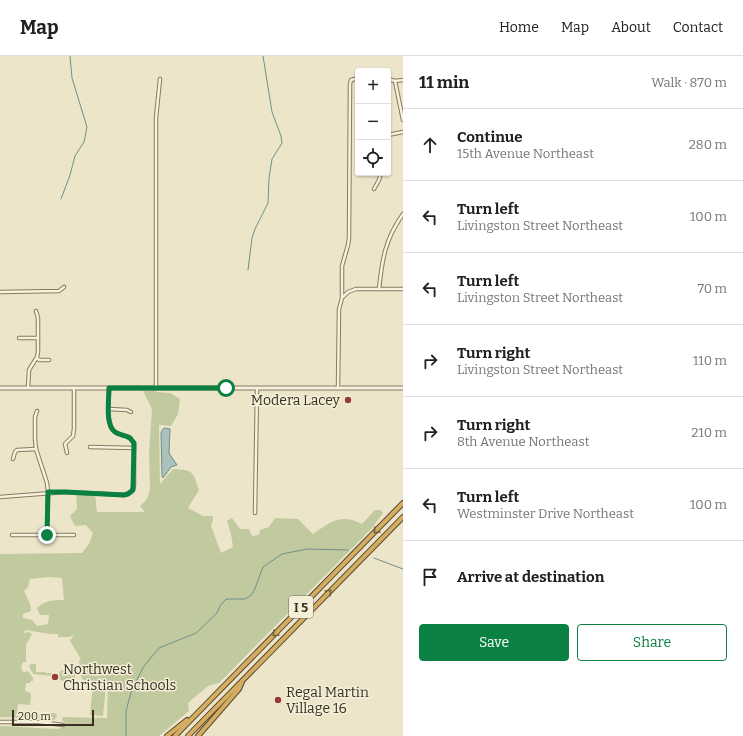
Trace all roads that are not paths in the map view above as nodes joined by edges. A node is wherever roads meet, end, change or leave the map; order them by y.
1 (355, 78) edge
2 (160, 79) dead end
3 (391, 80) edge
4 (403, 80) edge
5 (395, 82) junction
6 (403, 120) edge
7 (403, 132) edge
8 (391, 134) edge
9 (380, 176) edge
10 (374, 189) dead end
11 (403, 214) edge
12 (64, 287) dead end
13 (379, 289) junction
14 (403, 289) edge
15 (0, 292) edge
16 (342, 298) junction
17 (36, 311) dead end
18 (19, 338) dead end
19 (38, 338) junction
20 (37, 358) junction
21 (49, 360) dead end
22 (0, 388) edge
23 (28, 388) junction
24 (74, 388) junction
25 (109, 388) junction
26 (156, 388) junction
27 (403, 388) edge
28 (257, 389) junction
29 (338, 389) junction
30 (109, 409) junction
31 (37, 411) dead end
32 (131, 412) dead end
33 (90, 447) dead end
34 (134, 448) junction
35 (36, 449) junction
36 (67, 453) dead end
37 (13, 459) dead end
38 (48, 492) junction
39 (0, 497) edge
40 (403, 503) edge
41 (255, 513) dead end
42 (403, 517) edge
43 (12, 535) dead end
44 (47, 535) junction
45 (74, 535) dead end
46 (243, 680) junction
47 (199, 712) junction
48 (0, 722) edge
49 (63, 725) dead end
50 (167, 736) edge
51 (175, 736) edge
52 (188, 736) edge
53 (198, 736) edge

1 - 16 street
2 - 26 street
3 - 5 street
4 - 5 street
5 - 6 street
7 - 8 street
9 - 10 street
11 - 13 street
12 - 15 street
13 - 14 street
13 - 16 street
16 - 29 street
17 - 19 street
18 - 19 street
19 - 20 street
20 - 21 street
20 - 23 street
22 - 23 street
23 - 24 street
24 - 25 street
24 - 36 street
25 - 26 street
25 - 30 street
26 - 28 street
27 - 29 street
28 - 29 street
28 - 41 street
30 - 32 street
30 - 34 street
31 - 35 street
33 - 34 street
34 - 38 street
35 - 37 street
35 - 38 street
38 - 39 street
38 - 44 street
40 -> 47 highway, I 5
46 -> 42 highway, I 5
43 - 44 street
44 - 45 street
46 - 52 highway, I 5
46 - 53 highway
47 - 50 highway
47 - 51 highway, I 5
48 - 49 street

